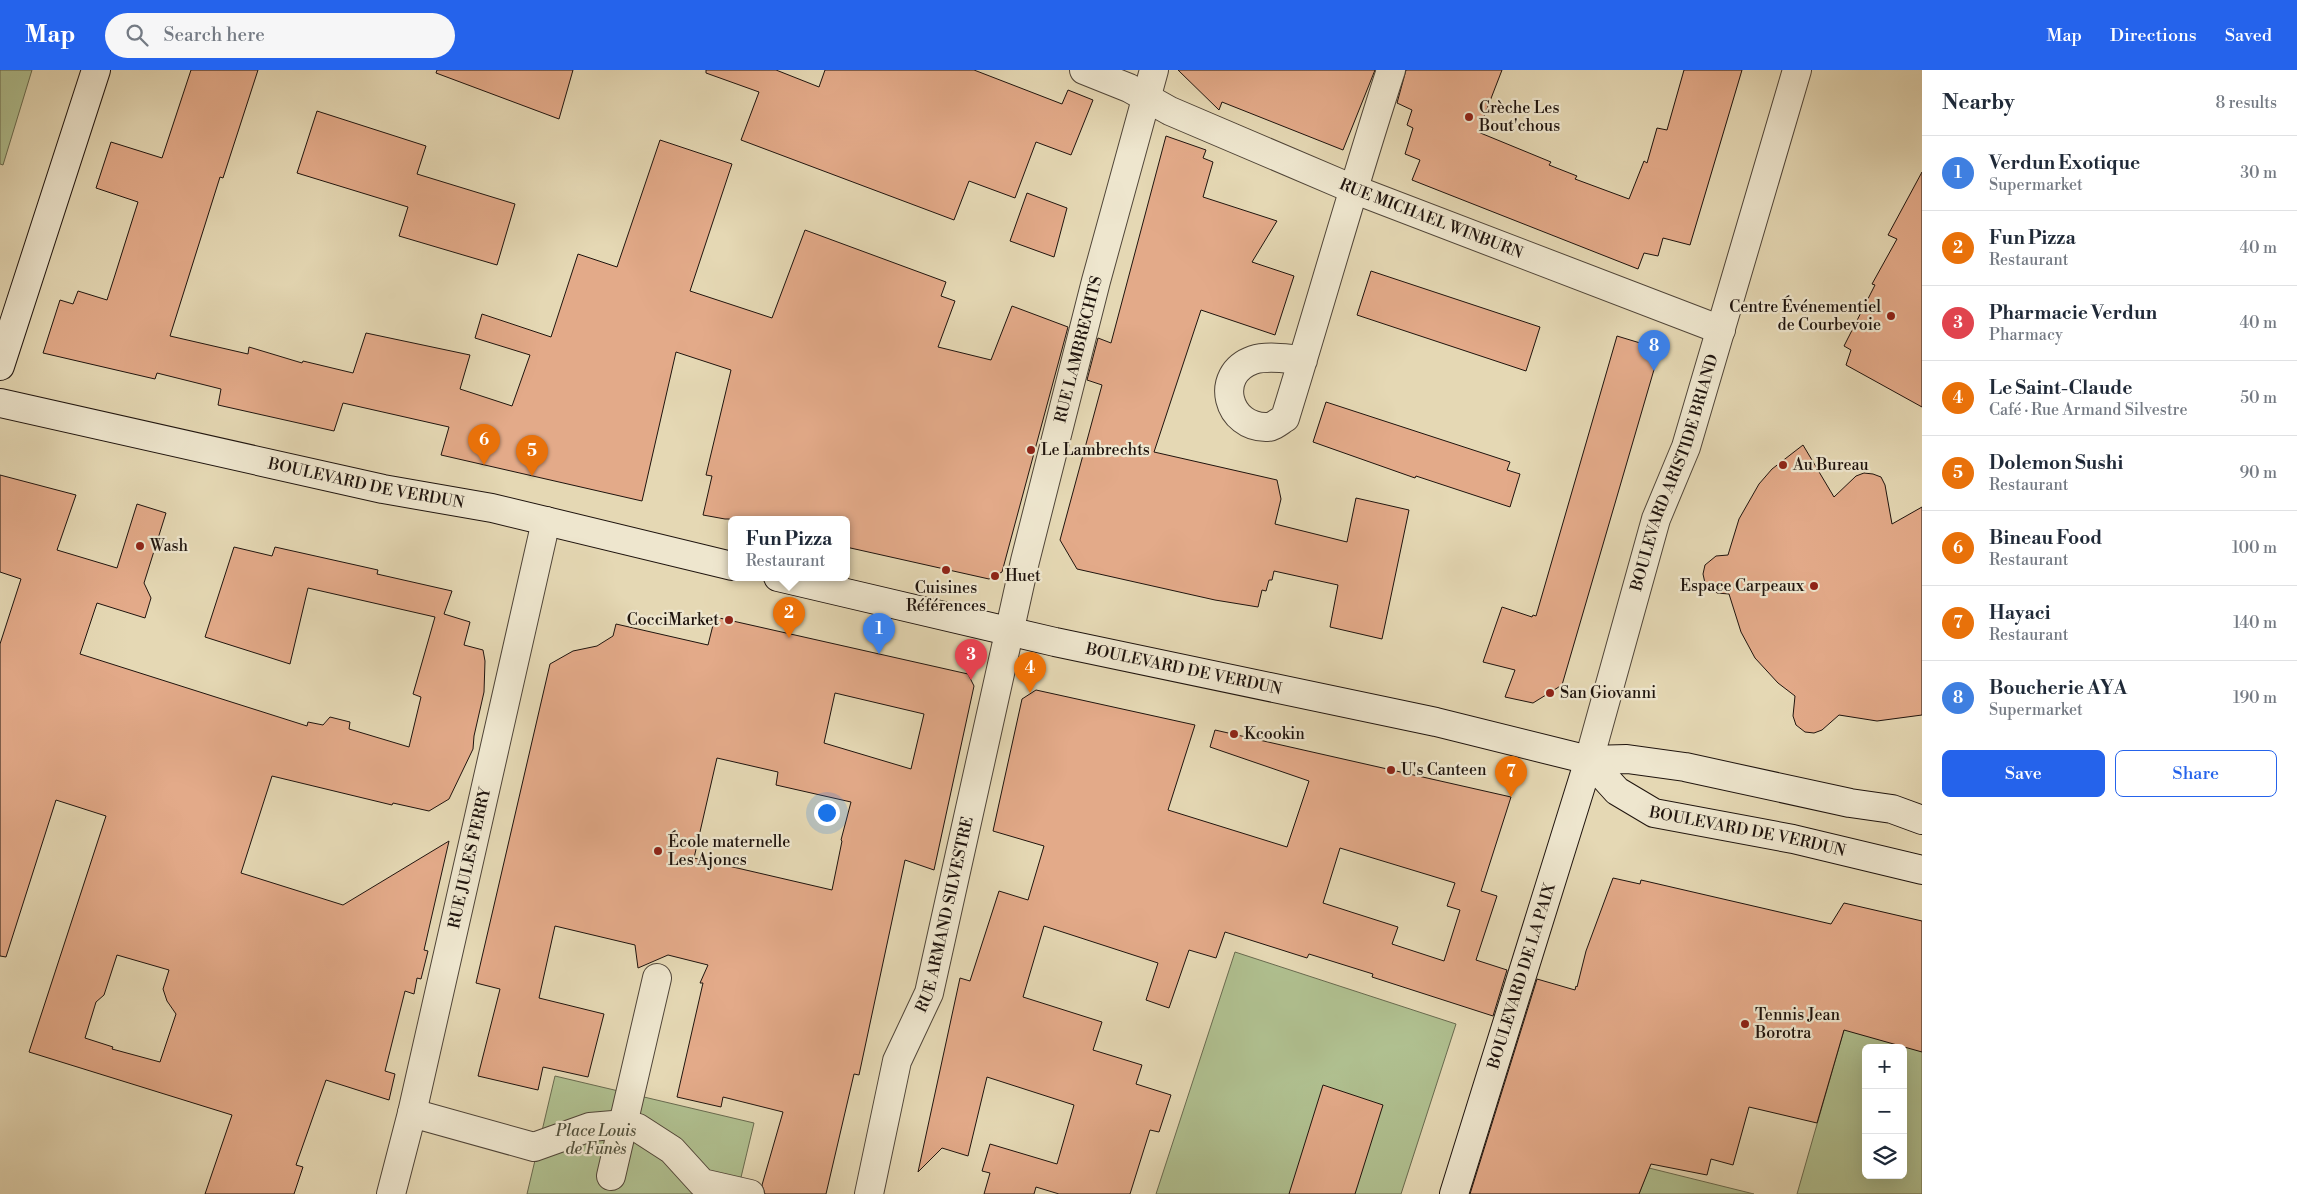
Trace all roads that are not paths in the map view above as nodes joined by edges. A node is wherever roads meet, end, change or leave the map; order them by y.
1 (96, 70) edge
2 (1084, 70) edge
3 (1154, 70) edge
4 (1391, 70) edge
5 (1797, 70) edge
6 (1146, 96) junction
7 (1353, 188) junction
8 (1722, 330) junction
9 (3, 357) edge
10 (1303, 360) dead end
11 (0, 403) edge
12 (546, 521) junction
13 (728, 565) edge
14 (795, 581) edge
15 (1011, 630) junction
16 (1589, 760) junction
17 (1922, 820) edge
18 (1922, 870) edge
19 (658, 978) dead end
20 (412, 1113) junction
21 (624, 1124) junction
22 (611, 1176) dead end
23 (390, 1194) edge
24 (750, 1194) edge
25 (869, 1194) edge
26 (1454, 1194) edge

1 - 9 street
2 - 6 street, RUE MICHAEL WINBURN
3 - 6 street, RUE LAMBRECHTS
4 - 7 street
5 - 8 street, BOULEVARD ARISTIDE BRIAND
6 - 7 street, RUE MICHAEL WINBURN
6 - 15 street, RUE LAMBRECHTS
7 - 8 street, RUE MICHAEL WINBURN
7 - 10 street
8 - 16 street, BOULEVARD ARISTIDE BRIAND
11 - 12 street, BOULEVARD DE VERDUN
12 - 13 street, BOULEVARD DE VERDUN
12 - 20 street, RUE JULES FERRY
14 - 15 street, BOULEVARD DE VERDUN
15 - 16 street, BOULEVARD DE VERDUN
15 - 25 street, RUE ARMAND SILVESTRE
16 - 17 street, BOULEVARD DE VERDUN
16 - 18 street, BOULEVARD DE VERDUN
16 - 26 street, BOULEVARD DE LA PAIX
19 - 21 street
20 - 21 street
20 - 23 street, RUE JULES FERRY
21 - 22 street
21 - 24 street

